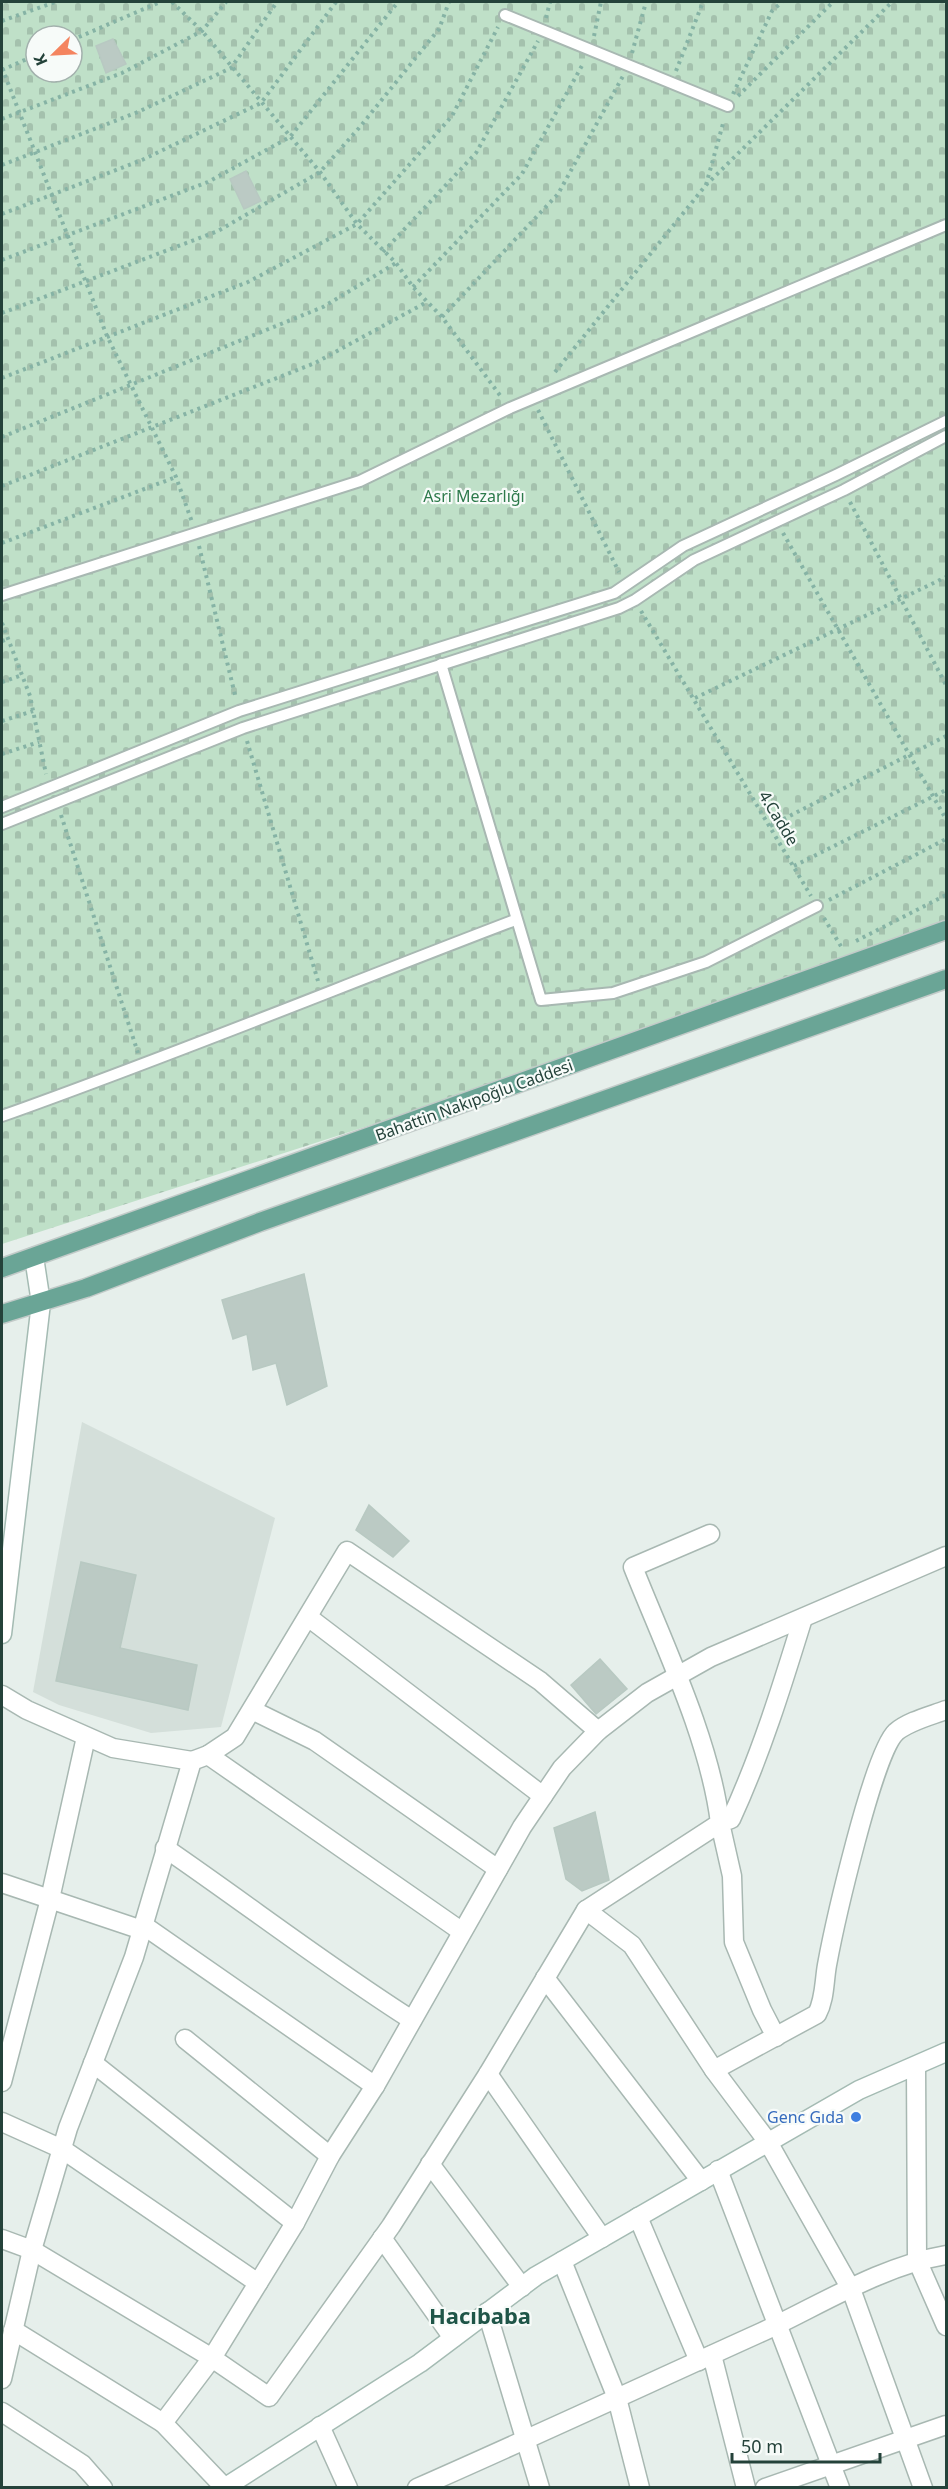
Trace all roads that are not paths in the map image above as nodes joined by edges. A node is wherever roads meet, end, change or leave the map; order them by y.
1 (505, 15) road end
2 (728, 106) road end
3 (946, 225) edge
4 (946, 421) edge
5 (946, 436) edge
6 (2, 595) edge
7 (441, 664) junction
8 (2, 807) edge
9 (2, 824) edge
10 (817, 906) road end
11 (515, 920) junction
12 (946, 930) edge
13 (946, 979) edge
14 (2, 1116) edge
15 (34, 1257) junction
16 (2, 1268) edge
17 (41, 1303) junction
18 (2, 1314) edge
19 (710, 1534) dead end
20 (946, 1556) edge
21 (308, 1617) junction
22 (803, 1618) junction
23 (2, 1634) edge
24 (677, 1676) junction
25 (2, 1695) edge
26 (252, 1710) junction
27 (946, 1710) edge
28 (598, 1731) junction
29 (86, 1737) junction
30 (200, 1758) junction
31 (543, 1796) junction
32 (720, 1823) junction
33 (165, 1848) junction
34 (498, 1869) junction
35 (2, 1883) edge
36 (50, 1899) junction
37 (586, 1910) junction
38 (142, 1928) junction
39 (461, 1931) junction
40 (544, 1978) junction
41 (412, 2020) junction
42 (776, 2037) junction
43 (185, 2039) dead end
44 (946, 2052) edge
45 (93, 2063) junction
46 (915, 2066) junction
47 (714, 2070) junction
48 (488, 2074) junction
49 (2, 2082) edge
50 (375, 2086) junction
51 (2, 2122) edge
52 (768, 2142) junction
53 (62, 2149) junction
54 (330, 2156) junction
55 (430, 2164) junction
56 (718, 2170) junction
57 (701, 2181) junction
58 (638, 2217) junction
59 (295, 2223) junction
60 (382, 2238) junction
61 (602, 2238) junction
62 (2, 2239) edge
63 (32, 2250) junction
64 (946, 2255) edge
65 (917, 2260) junction
66 (562, 2262) junction
67 (258, 2283) junction
68 (522, 2287) junction
69 (851, 2289) junction
70 (487, 2312) junction
71 (776, 2325) junction
72 (946, 2326) edge
73 (13, 2330) junction
74 (453, 2338) junction
75 (212, 2358) junction
76 (705, 2358) junction
77 (2, 2379) edge
78 (617, 2398) junction
79 (2, 2412) edge
80 (163, 2423) junction
81 (946, 2424) edge
82 (320, 2426) junction
83 (527, 2439) junction
84 (906, 2439) junction
85 (831, 2463) junction
86 (103, 2487) edge
87 (224, 2487) edge
88 (348, 2487) edge
89 (417, 2487) edge
90 (540, 2487) edge
91 (640, 2487) edge
92 (746, 2487) edge
93 (765, 2487) edge
94 (840, 2487) edge
95 (923, 2487) edge

1 - 2 lane
3 - 6 lane
4 - 8 lane
5 - 7 lane
7 - 9 lane
7 - 11 lane
10 - 11 lane
11 - 14 lane
12 - 15 main road, Bahattin Nakıpoğlu Caddesi
13 - 17 main road
15 - 16 main road, Bahattin Nakıpoğlu Caddesi
15 - 17 street
17 - 18 main road
17 - 23 street
19 - 24 street
20 - 22 street
21 - 26 street
21 - 28 street
21 - 31 street
22 - 24 street
22 - 32 street
24 - 28 street
24 - 32 street
25 - 29 street
26 - 30 street
26 - 34 street
27 - 42 street
28 - 31 street
29 - 30 street
29 - 36 street
30 - 33 street
30 - 39 street
31 - 34 street
32 - 37 street
32 - 42 street
33 - 38 street
33 - 41 street
34 - 39 street
35 - 36 street
36 - 38 street
36 - 49 street
37 - 40 street
37 - 47 street
38 - 45 street
38 - 50 street
39 - 41 street
40 - 48 street
40 - 57 street
41 - 50 street
42 - 47 street
43 - 54 street
44 - 46 street
45 - 53 street
45 - 59 street
46 - 52 street
46 - 65 street
47 - 52 street
48 - 55 street
48 - 61 street
50 - 54 street
51 - 53 street
52 - 56 street
52 - 69 street
53 - 63 street
53 - 67 street
54 - 59 street
55 - 60 street
55 - 68 street
56 - 57 street
56 - 71 street
57 - 58 street
58 - 61 street
58 - 76 street
59 - 67 street
60 - 74 street
60 - 75 street
61 - 66 street
62 - 63 street
63 - 73 street
63 - 75 street
64 - 65 street
65 - 69 street
65 - 72 street
66 - 68 street
66 - 78 street
67 - 75 street
68 - 70 street
69 - 71 street
69 - 84 street
70 - 74 street
70 - 83 street
71 - 76 street
71 - 85 street
73 - 77 street
73 - 80 street
74 - 82 street
75 - 80 street
76 - 78 street
76 - 92 street
78 - 83 street
78 - 91 street
79 - 86 street
80 - 87 street
81 - 84 street
82 - 87 street
82 - 88 street
83 - 89 street
83 - 90 street
84 - 85 street
84 - 95 street
85 - 93 street
85 - 94 street

